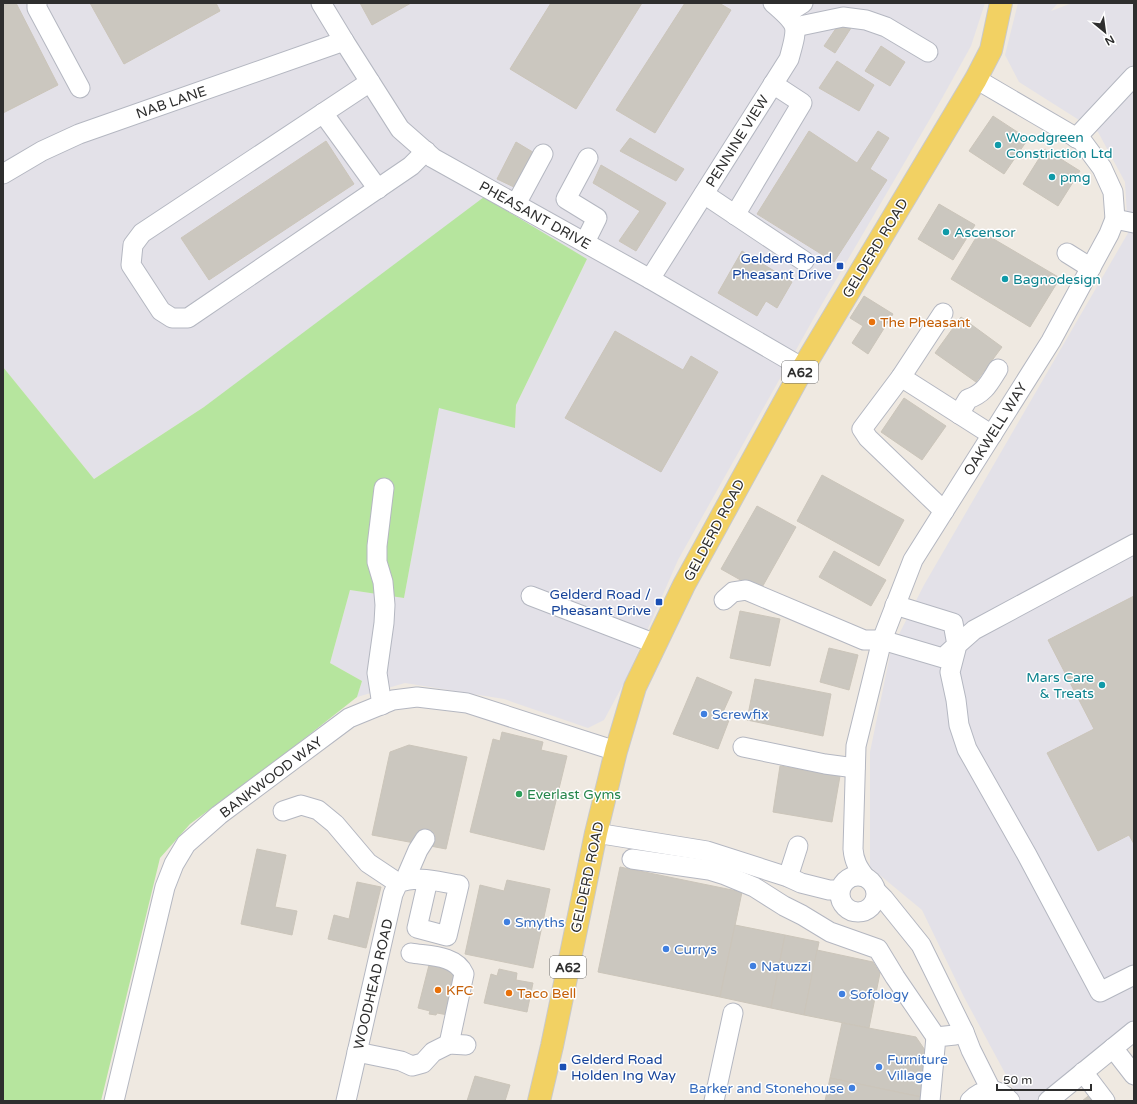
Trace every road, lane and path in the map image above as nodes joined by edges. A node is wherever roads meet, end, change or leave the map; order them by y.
1 (37, 3) edge
2 (321, 3) edge
3 (803, 3) edge
4 (1001, 3) edge
5 (785, 15) edge
6 (344, 41) junction
7 (928, 52) dead end
8 (1134, 76) edge
9 (976, 80) junction
10 (370, 82) junction
11 (773, 84) junction
12 (80, 88) dead end
13 (323, 113) junction
14 (1076, 138) junction
15 (426, 151) junction
16 (543, 154) dead end
17 (588, 158) dead end
18 (3, 174) edge
19 (378, 189) junction
20 (704, 194) junction
21 (516, 204) junction
22 (735, 215) junction
23 (1115, 219) junction
24 (1134, 224) edge
25 (585, 242) junction
26 (1067, 253) dead end
27 (804, 260) dead end
28 (1091, 268) junction
29 (650, 279) junction
30 (943, 313) dead end
31 (802, 368) junction
32 (998, 369) dead end
33 (900, 377) junction
34 (959, 414) junction
35 (992, 435) junction
36 (384, 488) dead end
37 (944, 511) junction
38 (1134, 544) edge
39 (531, 596) dead end
40 (724, 600) dead end
41 (895, 605) junction
42 (882, 640) junction
43 (656, 644) junction
44 (957, 645) junction
45 (382, 705) junction
46 (744, 747) dead end
47 (616, 751) junction
48 (855, 768) junction
49 (283, 811) dead end
50 (596, 833) junction
51 (425, 839) dead end
52 (798, 846) dead end
53 (853, 849) junction
54 (632, 860) dead end
55 (411, 880) junction
56 (795, 880) junction
57 (870, 884) junction
58 (848, 898) junction
59 (903, 923) junction
60 (411, 953) dead end
61 (1134, 975) edge
62 (733, 1013) dead end
63 (1134, 1031) edge
64 (964, 1032) junction
65 (936, 1037) junction
66 (1113, 1048) junction
67 (357, 1052) junction
68 (1134, 1075) edge
69 (1078, 1076) junction
70 (978, 1096) edge
71 (114, 1101) edge
72 (346, 1101) edge
73 (539, 1101) edge
74 (714, 1101) edge
75 (930, 1101) edge
76 (1010, 1101) edge
77 (1048, 1101) edge
78 (1090, 1101) edge
79 (1105, 1101) edge

1 - 12 street
2 - 6 street, PHEASANT DRIVE
3 - 5 street
4 - 9 main road, GELDERD ROAD / A62
5 - 7 street
5 - 11 street, PENNINE VIEW
6 - 10 street, PHEASANT DRIVE
6 - 18 street, NAB LANE
8 - 14 street
9 - 14 street, OAKWELL WAY
9 - 31 main road, GELDERD ROAD / A62
10 - 13 street
10 - 15 street, PHEASANT DRIVE
11 - 20 street, PENNINE VIEW
11 - 22 street
13 - 19 street
13 - 19 street
14 - 23 street, OAKWELL WAY
15 - 19 street
15 - 21 street, PHEASANT DRIVE
16 - 21 street
17 - 25 street
20 - 22 street
20 - 29 street, PENNINE VIEW
21 - 25 street, PHEASANT DRIVE
22 - 27 street
23 - 24 street
23 - 28 street, OAKWELL WAY
25 - 29 street, PHEASANT DRIVE
26 - 28 street
28 - 35 street, OAKWELL WAY
29 - 31 street, PHEASANT DRIVE
30 - 33 street
31 - 43 main road, GELDERD ROAD / A62
32 - 34 street
33 - 34 street
33 - 37 street
34 - 35 street
35 - 37 street, OAKWELL WAY
36 - 45 street
37 - 41 street, OAKWELL WAY
38 - 44 street
39 - 43 street
40 - 42 street
41 - 42 street, OAKWELL WAY
41 - 44 street
42 - 44 street
42 - 48 street, OAKWELL WAY
43 - 47 main road, GELDERD ROAD / A62
44 - 61 street
45 - 47 street, BANKWOOD WAY
45 - 71 street, BANKWOOD WAY
46 - 48 street
47 - 50 main road, GELDERD ROAD / A62
48 - 53 street, OAKWELL WAY
49 - 55 street
50 - 56 street
50 - 73 main road, GELDERD ROAD / A62
51 - 55 street, WOODHEAD ROAD
52 - 56 street
53 - 57 street, OAKWELL WAY
53 - 58 street, OAKWELL WAY
54 - 65 street
55 - 67 street, WOODHEAD ROAD
56 - 58 street
57 - 58 street
57 - 58 street
57 - 59 street, OAKWELL WAY
58 - 59 street
59 - 64 street, OAKWELL WAY
60 - 67 street
62 - 74 street
63 - 66 street
64 - 65 street
64 - 70 street, OAKWELL WAY
65 - 75 street
66 - 68 street
66 - 69 street
67 - 72 street, WOODHEAD ROAD
69 - 77 street
69 - 78 street
69 - 79 street
70 - 76 street

